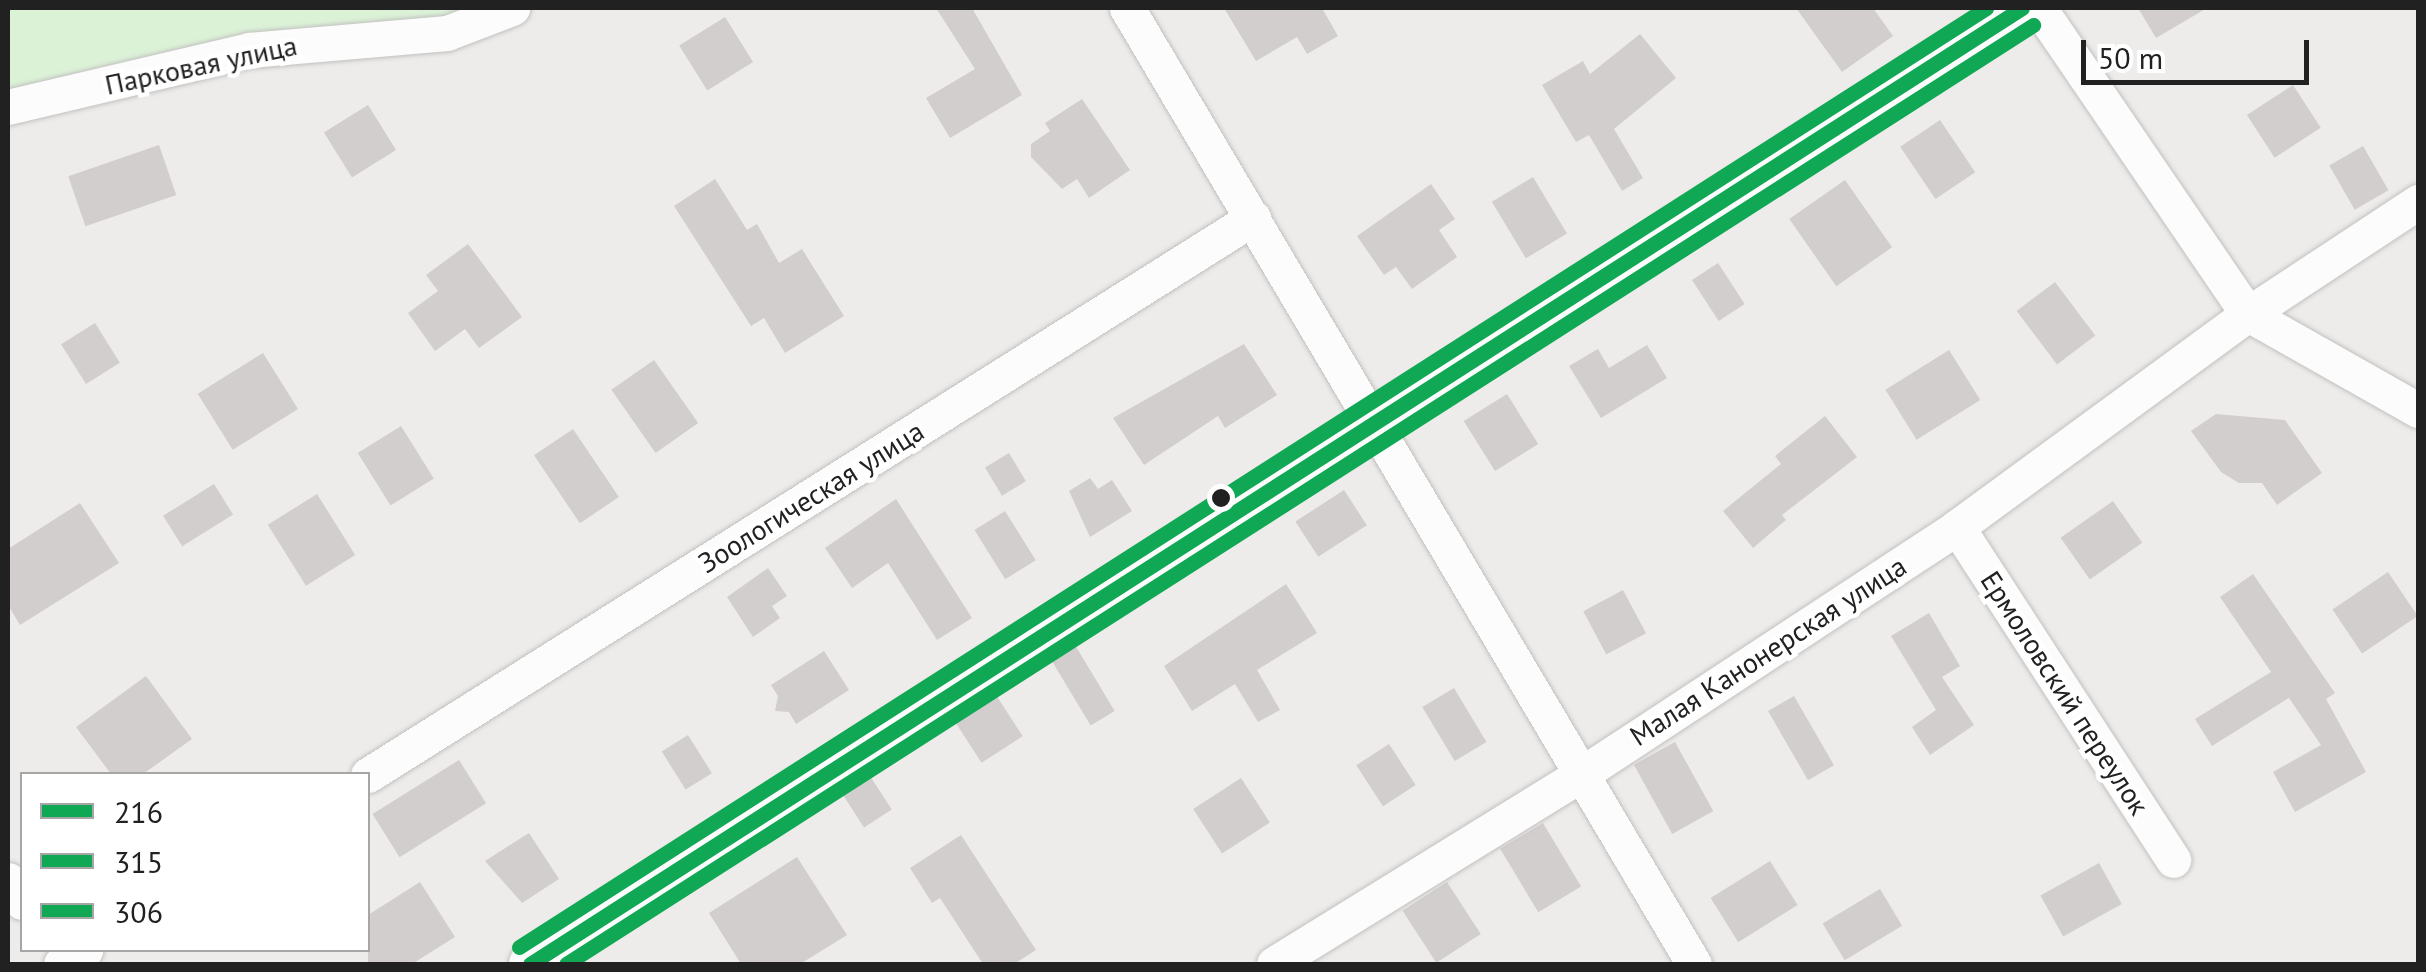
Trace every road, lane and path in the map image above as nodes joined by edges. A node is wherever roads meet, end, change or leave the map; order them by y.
1 (512, 8) edge
2 (2022, 8) edge
3 (2039, 8) edge
4 (1134, 10) edge
5 (8, 108) edge
6 (2418, 202) edge
7 (1252, 218) junction
8 (2248, 314) junction
9 (2418, 410) edge
10 (1380, 425) junction
11 (1956, 527) junction
12 (370, 775) edge
13 (1580, 775) junction
14 (2173, 860) dead end
15 (530, 964) edge
16 (1274, 964) edge
17 (1694, 964) edge

1 - 5 street, Парковая улица
2 - 10 street
3 - 8 street
4 - 7 street
6 - 8 street, Малая Канонерская улица
7 - 10 street
7 - 12 street, Зоологическая улица
8 - 9 street
8 - 11 street, Малая Канонерская улица
10 - 13 street
10 - 15 street
11 - 13 street, Малая Канонерская улица
11 - 14 street, Ермоловский переулок
13 - 16 street, Малая Канонерская улица
13 - 17 street

